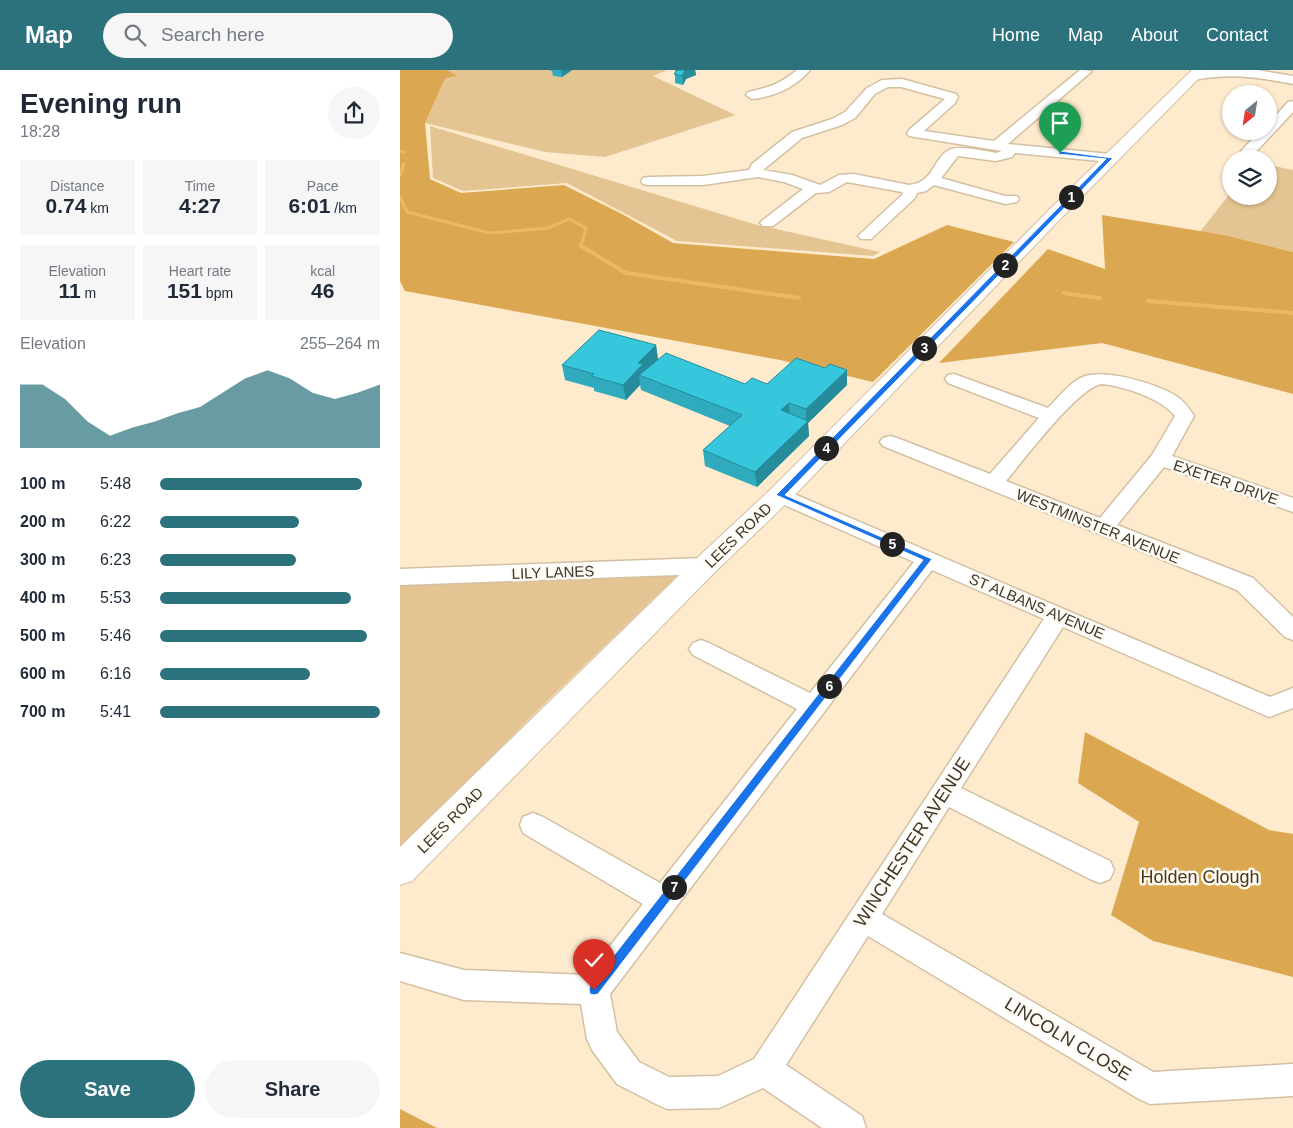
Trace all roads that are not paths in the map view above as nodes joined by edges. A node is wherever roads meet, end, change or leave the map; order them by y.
1 (804, 70) edge
2 (1086, 71) edge
3 (1241, 71) edge
4 (1197, 73) edge
5 (1293, 80) edge
6 (752, 96) dead end
7 (1293, 105) edge
8 (1288, 116) edge
9 (1259, 140) edge
10 (1003, 147) junction
11 (1249, 150) edge
12 (1110, 158) junction
13 (758, 173) junction
14 (932, 180) junction
15 (648, 181) dead end
16 (813, 188) junction
17 (909, 189) junction
18 (1012, 199) dead end
19 (751, 219) dead end
20 (866, 236) dead end
21 (954, 379) dead end
22 (1052, 416) junction
23 (890, 442) dead end
24 (1160, 459) junction
25 (993, 484) junction
26 (780, 495) junction
27 (1293, 505) edge
28 (1103, 528) junction
29 (928, 559) junction
30 (705, 566) junction
31 (400, 577) edge
32 (1059, 615) junction
33 (1293, 631) edge
34 (701, 649) dead end
35 (1293, 698) edge
36 (814, 706) junction
37 (944, 792) junction
38 (533, 825) dead end
39 (400, 870) edge
40 (1100, 870) dead end
41 (664, 900) junction
42 (863, 918) junction
43 (400, 967) edge
44 (594, 990) junction
45 (765, 1070) junction
46 (1293, 1080) edge
47 (850, 1128) edge

1 - 6 street
2 - 10 street
3 - 4 street
3 - 5 street
4 - 12 main road, LEES ROAD
7 - 8 street
9 - 11 street
10 - 12 street
10 - 13 street
10 - 14 street
12 - 26 main road, LEES ROAD
13 - 15 street
13 - 16 street
14 - 17 street
14 - 18 street
16 - 17 street
16 - 19 street
17 - 20 street
21 - 22 street
22 - 24 street
22 - 25 street
23 - 25 street, WESTMINSTER AVENUE
24 - 27 street, EXETER DRIVE
24 - 28 street
25 - 28 street, WESTMINSTER AVENUE
26 - 29 street, ST ALBANS AVENUE
26 - 30 main road, LEES ROAD
28 - 33 street, WESTMINSTER AVENUE
29 - 32 street, ST ALBANS AVENUE
29 - 36 street
30 - 31 street, LILY LANES
30 - 39 main road, LEES ROAD
32 - 35 street, ST ALBANS AVENUE
32 - 37 street, WINCHESTER AVENUE
34 - 36 street
36 - 41 street
37 - 40 street
37 - 42 street, WINCHESTER AVENUE
38 - 41 street
41 - 44 street
42 - 45 street, WINCHESTER AVENUE
42 - 46 street, LINCOLN CLOSE
43 - 44 street
44 - 45 street
45 - 47 street

